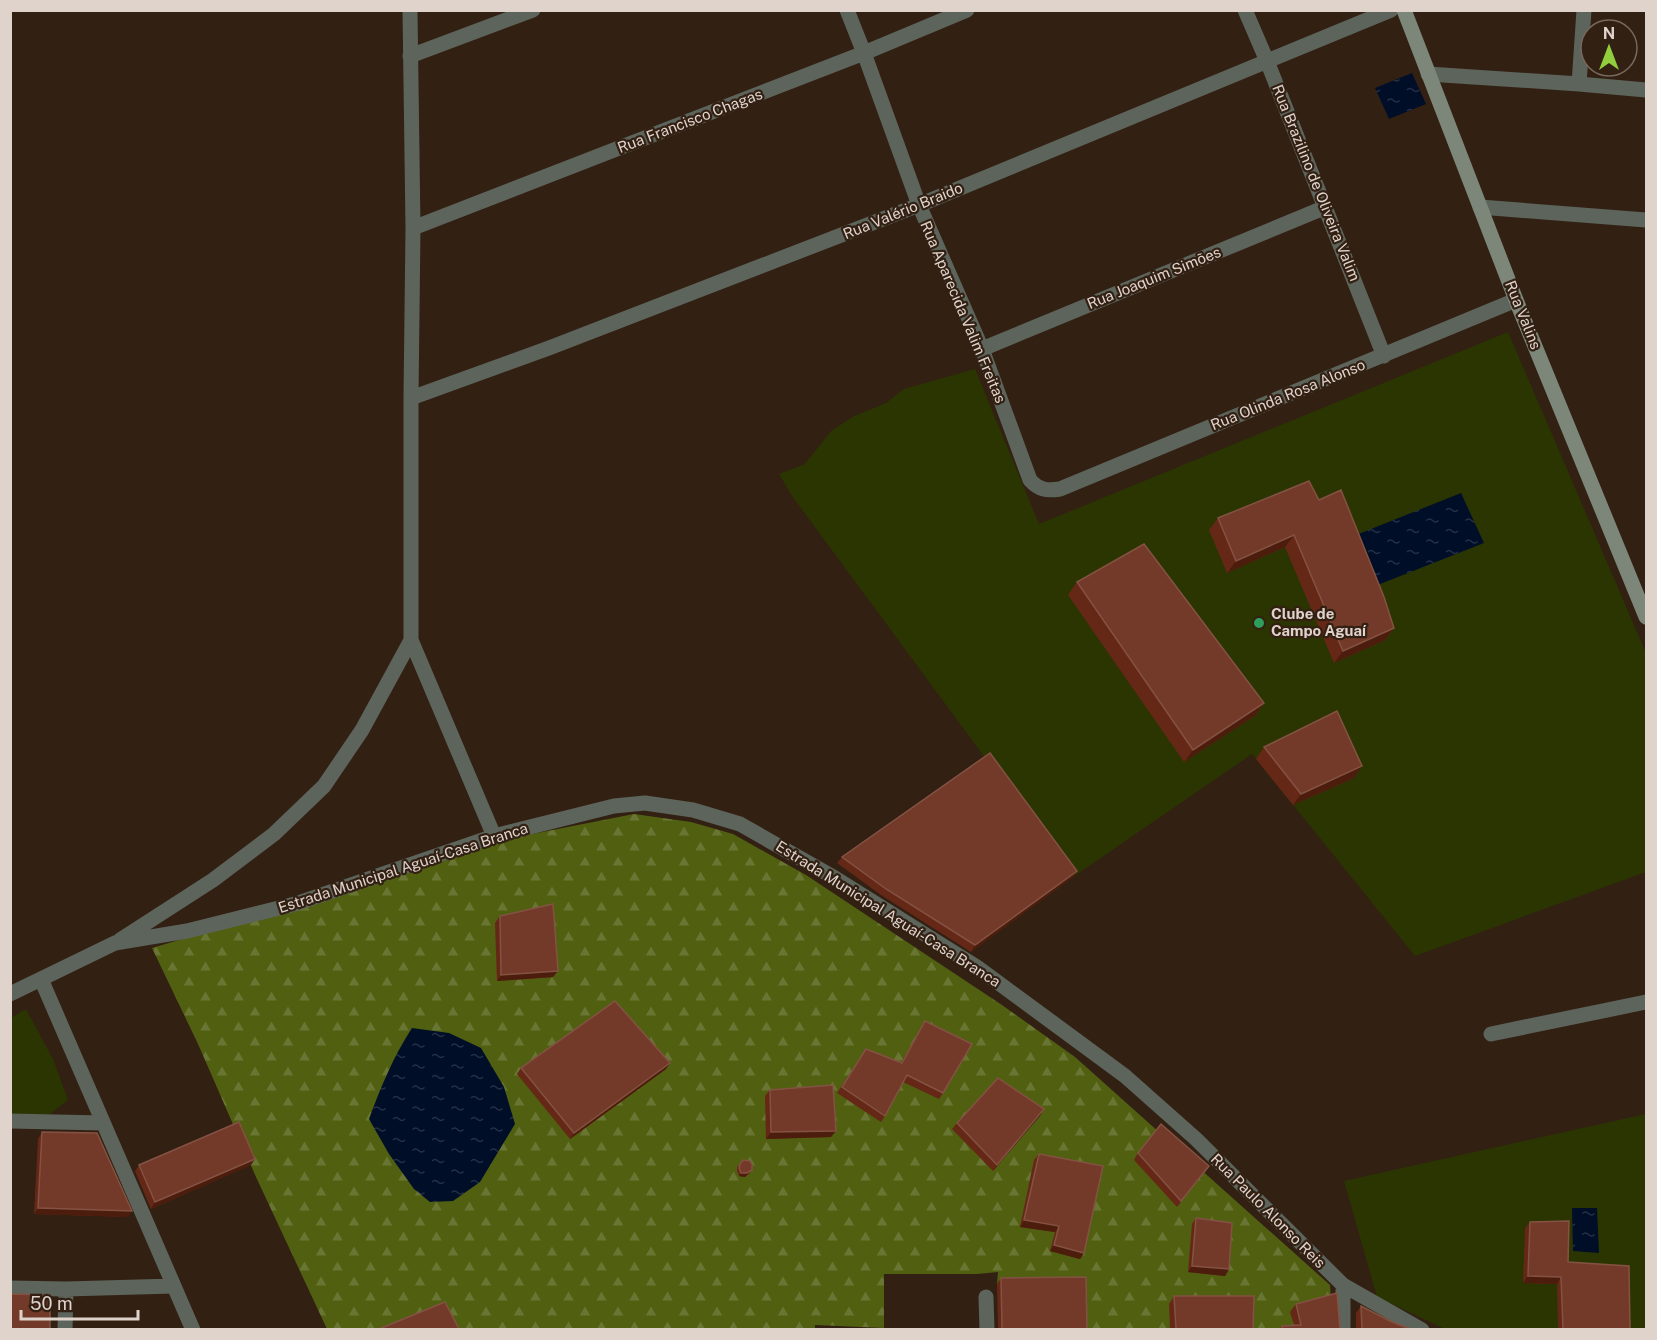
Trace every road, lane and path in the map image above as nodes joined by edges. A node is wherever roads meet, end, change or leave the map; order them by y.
1 (410, 10) edge
2 (533, 10) edge
3 (847, 10) edge
4 (967, 10) edge
5 (1245, 10) edge
6 (1391, 10) edge
7 (1404, 10) edge
8 (1584, 10) edge
9 (864, 53) junction
10 (410, 56) junction
11 (1267, 62) junction
12 (1428, 74) junction
13 (1579, 84) junction
14 (1647, 90) edge
15 (919, 205) junction
16 (1326, 207) junction
17 (1480, 207) junction
18 (1647, 220) edge
19 (413, 228) junction
20 (1516, 300) junction
21 (982, 349) junction
22 (1384, 356) junction
23 (411, 398) junction
24 (1060, 489) joint
25 (1647, 617) edge
26 (411, 640) junction
27 (494, 836) junction
28 (115, 943) junction
29 (41, 979) junction
30 (10, 994) edge
31 (1647, 1002) edge
32 (1491, 1034) dead end
33 (1125, 1076) joint
34 (10, 1121) edge
35 (103, 1123) junction
36 (1343, 1285) junction
37 (174, 1286) junction
38 (10, 1288) edge
39 (66, 1289) junction
40 (986, 1297) dead end
41 (65, 1329) edge
42 (193, 1329) edge
43 (987, 1329) edge
44 (1343, 1329) edge
45 (1422, 1329) edge

1 - 10 street
2 - 10 street
3 - 9 street, Rua Aparecida Valim Freitas
4 - 9 street, Rua Francisco Chagas
5 - 11 street, Rua Brazilino de Oliveira Valim
6 - 11 street, Rua Valério Braido
7 - 12 street, Rua Valins
8 - 13 street
9 - 15 street, Rua Aparecida Valim Freitas
9 - 19 street, Rua Francisco Chagas
10 - 19 street
11 - 15 street, Rua Valério Braido
11 - 16 street, Rua Brazilino de Oliveira Valim
12 - 13 street
12 - 17 street, Rua Valins
13 - 14 street
15 - 21 street, Rua Aparecida Valim Freitas
15 - 23 street, Rua Valério Braido
16 - 21 street, Rua Joaquim Simões
16 - 22 street, Rua Brazilino de Oliveira Valim
17 - 18 street
17 - 20 street, Rua Valins
19 - 23 street
20 - 22 street, Rua Olinda Rosa Alonso
20 - 25 street, Rua Valins
21 - 24 street, Rua Aparecida Valim Freitas
22 - 24 street, Rua Olinda Rosa Alonso
23 - 26 street
26 - 27 street
26 - 28 street
27 - 28 street, Estrada Municipal Aguaí-Casa Branca
27 - 33 street, Estrada Municipal Aguaí-Casa Branca
28 - 29 street, Estrada Municipal Aguaí-Casa Branca
29 - 30 street, Estrada Municipal Aguaí-Casa Branca
29 - 35 street
31 - 32 street
33 - 36 street, Rua Paulo Alonso Reis
34 - 35 street
35 - 37 street
36 - 44 street
36 - 45 street, Rua Paulo Alonso Reis
37 - 39 street
37 - 42 street
38 - 39 street
39 - 41 street
40 - 43 street

